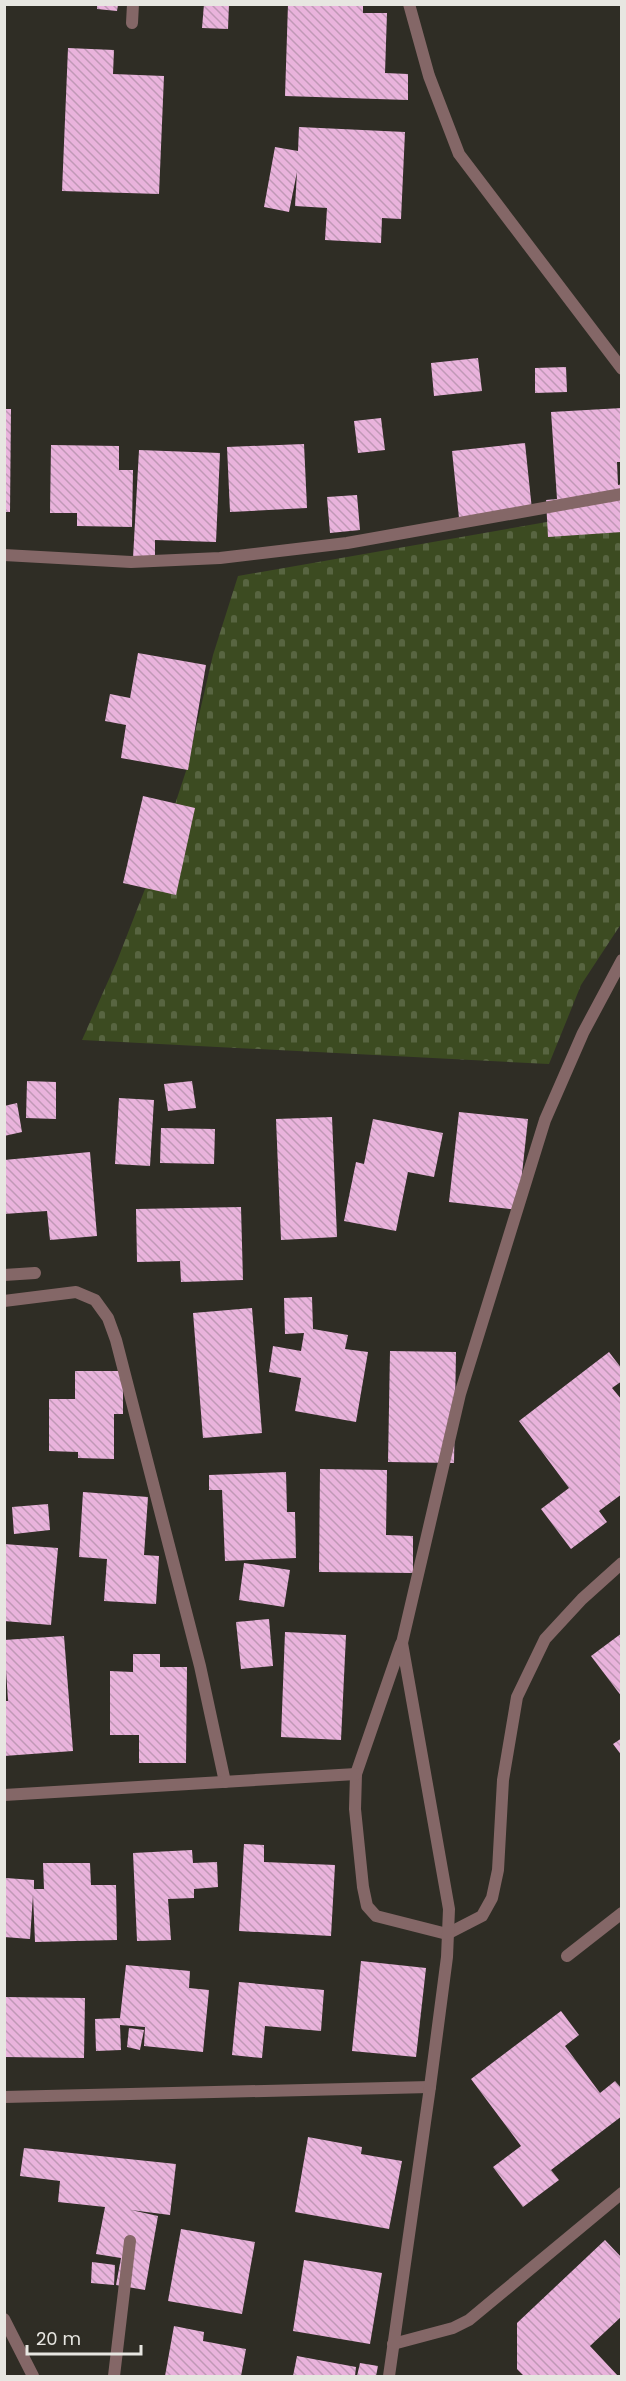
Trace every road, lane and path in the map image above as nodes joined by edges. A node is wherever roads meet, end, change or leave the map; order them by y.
1 (132, 4) edge
2 (409, 4) edge
3 (132, 23) dead end
4 (621, 369) edge
5 (621, 494) edge
6 (4, 555) edge
7 (621, 960) edge
8 (35, 1273) dead end
9 (4, 1275) edge
10 (4, 1301) edge
11 (621, 1563) edge
12 (402, 1643) junction
13 (356, 1774) junction
14 (225, 1782) junction
15 (4, 1795) edge
16 (621, 1913) edge
17 (447, 1934) junction
18 (567, 1956) dead end
19 (430, 2087) junction
20 (4, 2097) edge
21 (621, 2193) edge
22 (130, 2241) dead end
23 (4, 2319) edge
24 (393, 2344) junction
25 (33, 2376) edge
26 (114, 2376) edge
27 (389, 2376) edge

1 - 3 street
2 - 4 street
5 - 6 street
7 - 12 street
8 - 9 street
10 - 14 street
11 - 17 street
12 - 13 street
12 - 17 street
13 - 14 street
13 - 17 street
14 - 15 street
16 - 18 street
17 - 19 street
19 - 20 street
19 - 24 street
21 - 24 street
22 - 26 street
23 - 25 street
24 - 27 street

